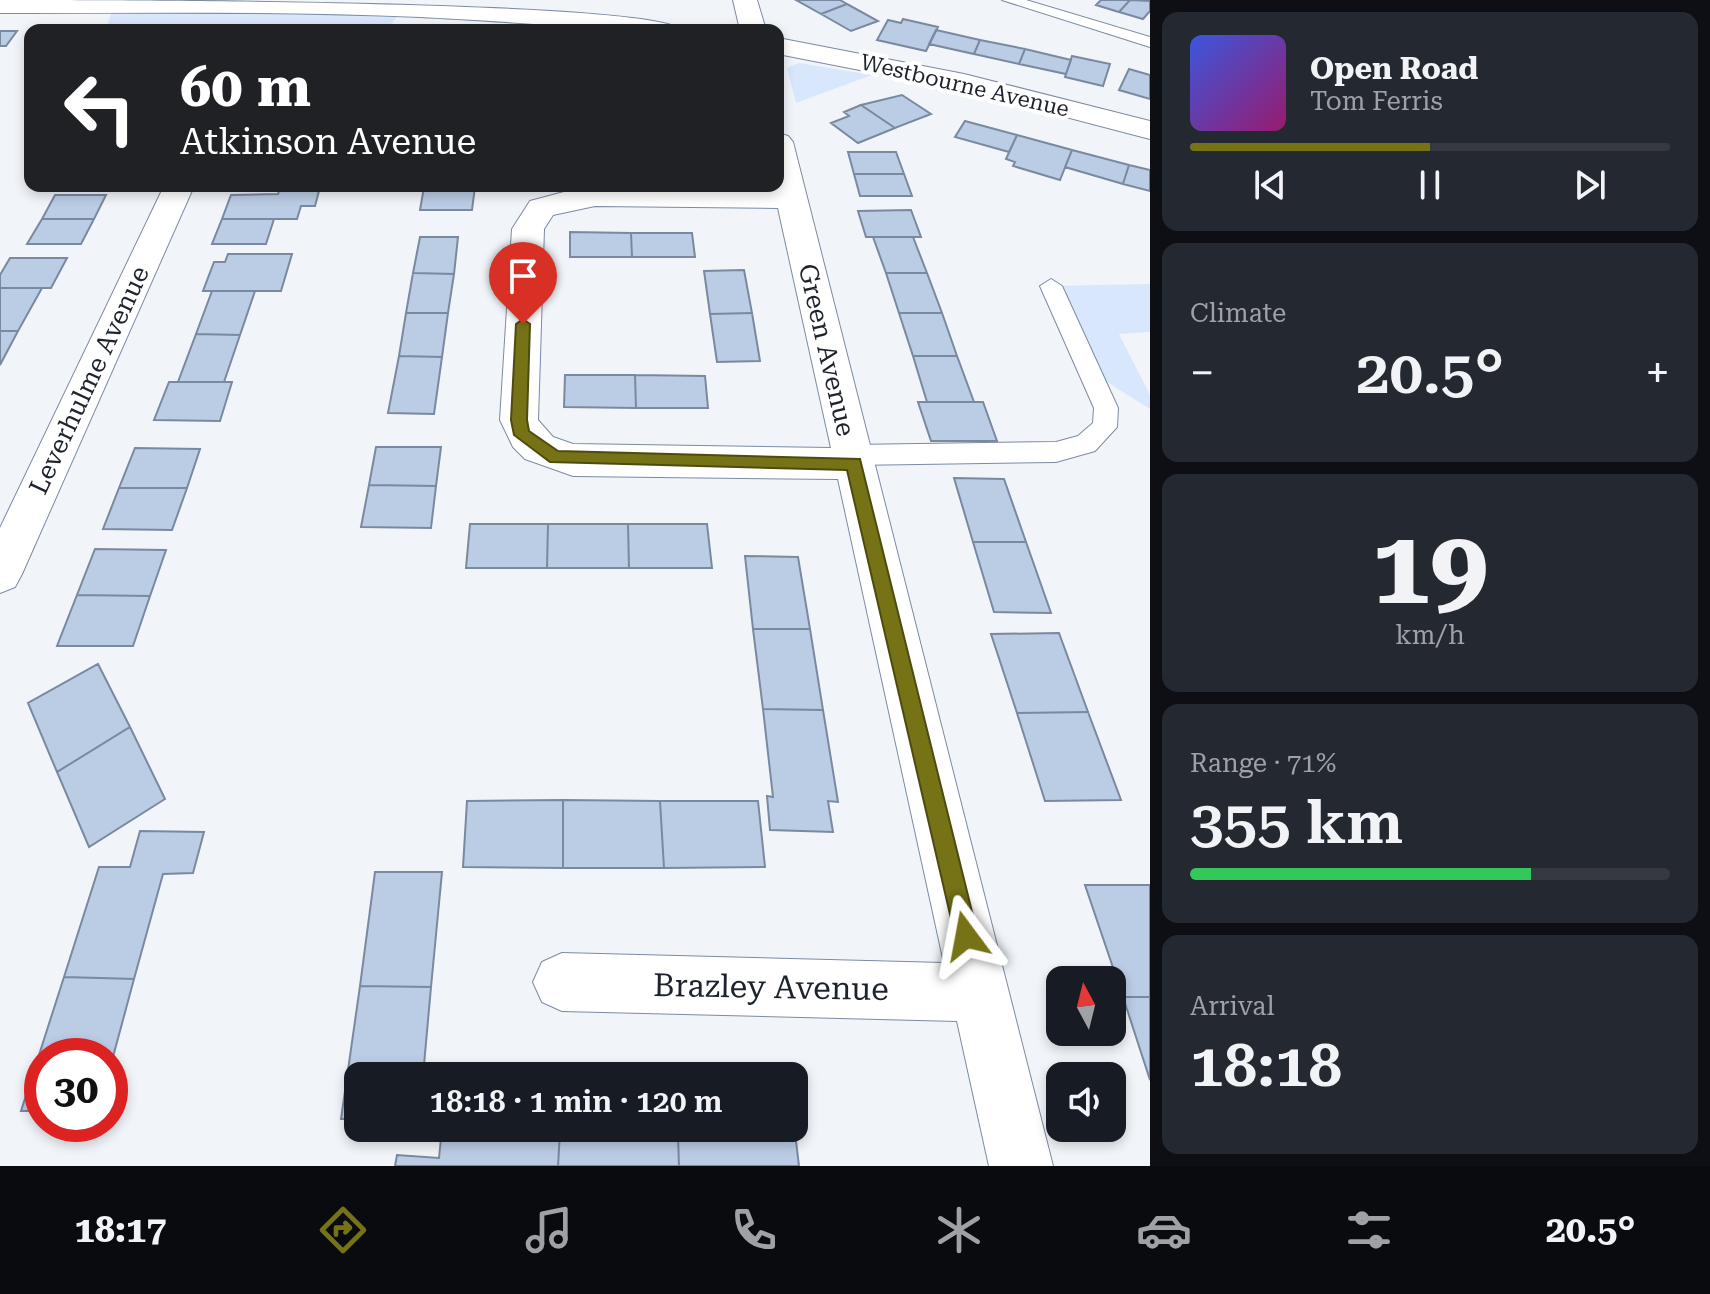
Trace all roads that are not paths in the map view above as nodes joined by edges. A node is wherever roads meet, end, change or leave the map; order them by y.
1 (745, 0) edge
2 (1010, 0) edge
3 (0, 6) edge
4 (256, 19) edge
5 (609, 24) edge
6 (751, 24) edge
7 (1150, 42) edge
8 (784, 47) edge
9 (1150, 130) edge
10 (784, 168) edge
11 (176, 192) edge
12 (791, 199) junction
13 (1051, 286) dead end
14 (853, 459) junction
15 (0, 574) edge
16 (562, 982) dead end
17 (980, 993) junction
18 (1021, 1166) edge

1 - 6 street
2 - 7 lane
3 - 4 street
4 - 5 street
8 - 9 street, Westbourne Avenue
10 - 12 street, Green Avenue
11 - 15 street, Leverhulme Avenue
12 - 14 street, Green Avenue
12 - 14 street
13 - 14 lane
14 - 17 street, Green Avenue
16 - 17 street, Brazley Avenue
17 - 18 street, Green Avenue

